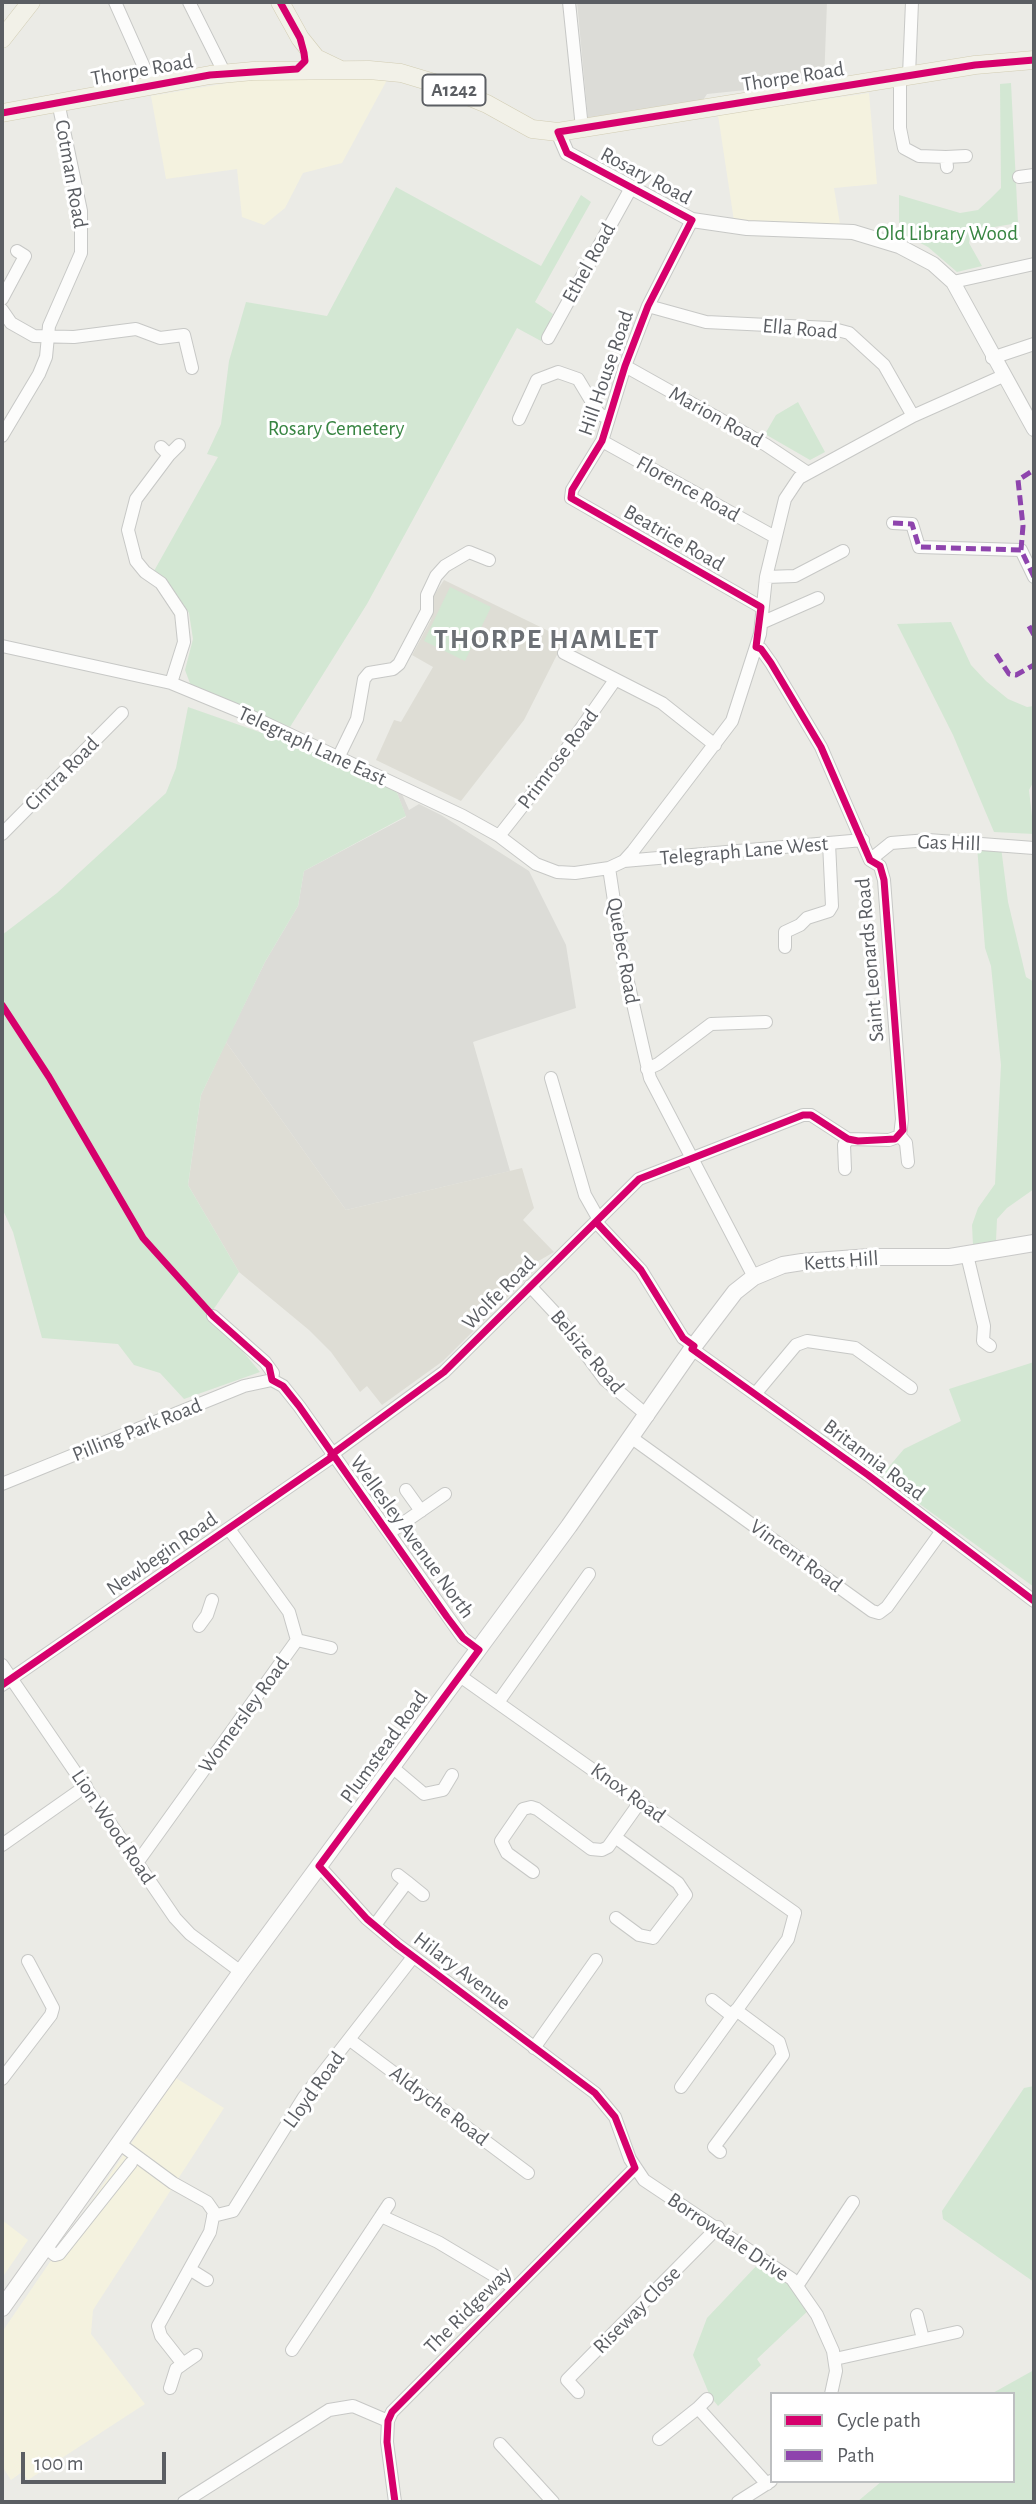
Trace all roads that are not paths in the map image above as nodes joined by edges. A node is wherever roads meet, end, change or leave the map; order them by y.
1 (32, 2) edge
2 (116, 2) edge
3 (189, 2) edge
4 (280, 2) edge
5 (569, 2) edge
6 (912, 2) edge
7 (5, 27) edge
8 (300, 38) junction
9 (1034, 60) edge
10 (342, 70) junction
11 (289, 72) junction
12 (225, 74) junction
13 (905, 76) junction
14 (152, 85) junction
15 (58, 103) junction
16 (2, 113) edge
17 (582, 128) junction
18 (558, 132) junction
19 (966, 156) dead end
20 (1034, 175) edge
21 (1019, 177) dead end
22 (631, 188) junction
23 (692, 220) junction
24 (24, 251) dead end
25 (1034, 264) edge
26 (953, 282) junction
27 (2, 299) edge
28 (648, 306) junction
29 (2, 310) edge
30 (46, 337) junction
31 (548, 338) dead end
32 (1034, 344) edge
33 (992, 358) junction
34 (625, 366) junction
35 (192, 368) dead end
36 (1003, 376) junction
37 (912, 416) junction
38 (608, 418) junction
39 (519, 419) dead end
40 (1034, 429) edge
41 (2, 436) edge
42 (602, 441) junction
43 (179, 444) dead end
44 (805, 471) junction
45 (571, 498) joint
46 (893, 523) dead end
47 (775, 537) junction
48 (843, 551) dead end
49 (489, 560) dead end
50 (766, 577) junction
51 (1034, 577) edge
52 (818, 598) dead end
53 (761, 607) junction
54 (761, 623) junction
55 (2, 646) edge
56 (756, 647) junction
57 (564, 653) dead end
58 (615, 680) junction
59 (171, 683) junction
60 (122, 713) dead end
61 (715, 745) junction
62 (339, 756) junction
63 (2, 834) edge
64 (499, 836) junction
65 (863, 840) junction
66 (829, 843) junction
67 (1034, 848) edge
68 (870, 860) junction
69 (624, 861) junction
70 (609, 868) junction
71 (785, 947) dead end
72 (766, 1022) dead end
73 (647, 1069) junction
74 (551, 1078) dead end
75 (848, 1139) junction
76 (903, 1140) junction
77 (690, 1158) junction
78 (908, 1162) dead end
79 (845, 1169) dead end
80 (597, 1220) junction
81 (1034, 1243) edge
82 (967, 1255) junction
83 (754, 1277) junction
84 (530, 1286) junction
85 (213, 1315) dead end
86 (990, 1346) dead end
87 (690, 1350) junction
88 (272, 1380) junction
89 (911, 1388) dead end
90 (756, 1393) junction
91 (648, 1416) junction
92 (632, 1438) junction
93 (331, 1456) junction
94 (3, 1481) edge
95 (406, 1490) dead end
96 (445, 1494) dead end
97 (421, 1511) junction
98 (229, 1529) junction
99 (941, 1532) junction
100 (389, 1533) junction
101 (588, 1583) dead end
102 (212, 1600) dead end
103 (1034, 1601) edge
104 (199, 1626) dead end
105 (297, 1640) junction
106 (331, 1648) dead end
107 (479, 1650) junction
108 (2, 1665) edge
109 (460, 1676) junction
110 (6, 1683) edge
111 (499, 1701) junction
112 (392, 1767) junction
113 (451, 1783) dead end
114 (86, 1786) junction
115 (640, 1802) junction
116 (615, 1837) junction
117 (2, 1845) edge
118 (137, 1863) junction
119 (319, 1866) junction
120 (527, 1872) dead end
121 (424, 1895) dead end
122 (375, 1925) junction
123 (621, 1925) dead end
124 (414, 1957) junction
125 (596, 1960) dead end
126 (27, 1961) dead end
127 (241, 1972) junction
128 (712, 2000) dead end
129 (733, 2012) junction
130 (350, 2040) junction
131 (534, 2048) junction
132 (2, 2078) edge
133 (681, 2087) dead end
134 (595, 2093) joint
135 (120, 2144) junction
136 (720, 2152) dead end
137 (131, 2163) dead end
138 (635, 2168) junction
139 (528, 2173) dead end
140 (853, 2202) dead end
141 (389, 2204) dead end
142 (214, 2216) junction
143 (381, 2216) junction
144 (718, 2227) junction
145 (52, 2251) junction
146 (191, 2270) junction
147 (207, 2280) dead end
148 (797, 2286) junction
149 (515, 2288) junction
150 (2, 2308) edge
151 (299, 2312) dead end
152 (917, 2315) dead end
153 (310, 2319) junction
154 (957, 2332) dead end
155 (923, 2339) junction
156 (292, 2350) dead end
157 (196, 2355) dead end
158 (835, 2359) junction
159 (183, 2364) junction
160 (170, 2388) dead end
161 (578, 2392) dead end
162 (831, 2392) edge
163 (388, 2421) junction
164 (659, 2439) dead end
165 (500, 2444) dead end
166 (769, 2482) edge
167 (184, 2502) edge
168 (395, 2502) edge
169 (553, 2502) edge
170 (738, 2502) edge

1 - 7 main road
2 - 14 street
3 - 12 street
4 - 8 main road, A1242
5 - 17 street
6 - 13 street
8 - 10 main road, A1242
8 - 11 main road
9 - 13 main road, Thorpe Road / A1242
10 - 11 main road, Thorpe Road / A1242
10 - 18 main road, Thorpe Road / A1242
11 - 12 main road, Thorpe Road / A1242
12 - 14 main road, Thorpe Road / A1242
13 - 17 main road, Thorpe Road / A1242
13 - 19 street
14 - 15 main road, Thorpe Road / A1242
15 - 16 main road, Thorpe Road / A1242
15 - 30 street, Cotman Road
17 - 18 main road, Thorpe Road / A1242
18 - 22 street, Rosary Road
20 - 21 street
22 - 23 street, Rosary Road
22 - 31 street, Ethel Road
23 - 26 street, Rosary Road
23 - 28 street, Hill House Road
24 - 27 street
25 - 26 street
26 - 33 street, Rosary Road
28 - 34 street, Hill House Road
28 - 37 street, Ella Road
29 - 30 street
30 - 35 street
30 - 41 street, Cotman Road
32 - 33 street
33 - 36 street, Rosary Road
34 - 38 street, Hill House Road
34 - 44 street, Marion Road
36 - 37 street
36 - 40 street, Rosary Road
37 - 44 street
38 - 39 street
38 - 42 street, Hill House Road
42 - 45 street, Hill House Road
42 - 47 street, Florence Road
43 - 59 street
44 - 47 street
45 - 53 street, Beatrice Road
46 - 51 street
47 - 50 street
48 - 50 street
49 - 62 street
50 - 53 street
52 - 54 street
53 - 54 street
54 - 56 street
55 - 59 street, Telegraph Lane East
56 - 61 street, Quebec Road
56 - 65 street, Saint Leonards Road
57 - 58 street
58 - 61 street
58 - 64 street, Primrose Road
59 - 62 street, Telegraph Lane East
60 - 63 street, Cintra Road
61 - 69 street, Quebec Road
62 - 64 street, Telegraph Lane East
64 - 70 street, Telegraph Lane East
65 - 66 street, Telegraph Lane West
65 - 68 street, Saint Leonards Road
66 - 69 street, Telegraph Lane West
66 - 71 street
67 - 68 street, Gas Hill
68 - 76 street, Saint Leonards Road
69 - 70 street, Quebec Road
70 - 73 street, Quebec Road
72 - 73 street
73 - 77 street, Quebec Road
74 - 80 street, Britannia Road
75 - 76 street
75 - 77 street
75 - 79 street
76 - 78 street, Saint Leonards Road
77 - 80 street, Wolfe Road
77 - 83 street, Quebec Road
80 - 84 street, Wolfe Road
80 - 87 street, Britannia Road
81 - 82 main road, Ketts Hill
82 - 83 main road, Ketts Hill
82 - 86 street
83 - 87 main road, Ketts Hill
84 - 91 street, Belsize Road
84 - 93 street, Wolfe Road
85 - 88 street, Wellesley Avenue North
87 - 90 street, Britannia Road
87 - 91 main road, Plumstead Road
88 - 93 street, Wellesley Avenue North
88 - 94 street, Pilling Park Road
89 - 90 street
90 - 99 street, Britannia Road
91 - 92 main road, Plumstead Road
92 - 99 street, Vincent Road
92 - 107 main road, Plumstead Road
93 - 98 street, Newbegin Road
93 - 100 street, Wellesley Avenue North
95 - 97 street, Wellesley Avenue North
96 - 97 street, Wellesley Avenue North
97 - 100 street, Wellesley Avenue North
98 - 105 street, Womersley Road
98 - 110 street, Newbegin Road
99 - 103 street, Britannia Road
100 - 107 street, Wellesley Avenue North
101 - 111 street
102 - 104 street
105 - 106 street
105 - 118 street, Womersley Road
107 - 109 main road, Plumstead Road
108 - 110 street, Lion Wood Road
109 - 111 street, Knox Road
109 - 112 main road, Plumstead Road
110 - 114 street, Lion Wood Road
111 - 115 street, Knox Road
112 - 113 street
112 - 119 main road, Plumstead Road
114 - 117 street
114 - 118 street, Lion Wood Road
115 - 116 street
115 - 129 street, Knox Road
116 - 120 street
116 - 123 street
118 - 127 street, Lion Wood Road
119 - 122 street, Hilary Avenue
119 - 127 main road, Plumstead Road
121 - 122 street
122 - 124 street, Hilary Avenue
124 - 130 street, Lloyd Road
124 - 131 street, Hilary Avenue
125 - 131 street
126 - 132 street
127 - 135 main road, Plumstead Road
128 - 129 street
129 - 133 street
129 - 136 street
130 - 139 street, Aldryche Road
130 - 142 street, Lloyd Road
131 - 134 street, Hilary Avenue
134 - 138 street, Borrowdale Drive
135 - 142 street
135 - 145 main road, Plumstead Road
137 - 145 street, Plumstead Road
138 - 144 street, Borrowdale Drive
138 - 149 street, The Ridgeway
140 - 148 street
141 - 143 street
142 - 146 street
143 - 149 street
143 - 153 street
144 - 148 street, Borrowdale Drive
144 - 161 street, Riseway Close
145 - 150 main road, Plumstead Road
146 - 147 street
146 - 159 street
148 - 158 street, Borrowdale Drive
149 - 163 street, The Ridgeway
151 - 153 street
152 - 155 street
153 - 156 street
154 - 155 street
155 - 158 street
157 - 159 street
158 - 162 street, Borrowdale Drive
159 - 160 street
163 - 167 street
163 - 168 street
164 - 166 street
165 - 169 street
166 - 170 street

